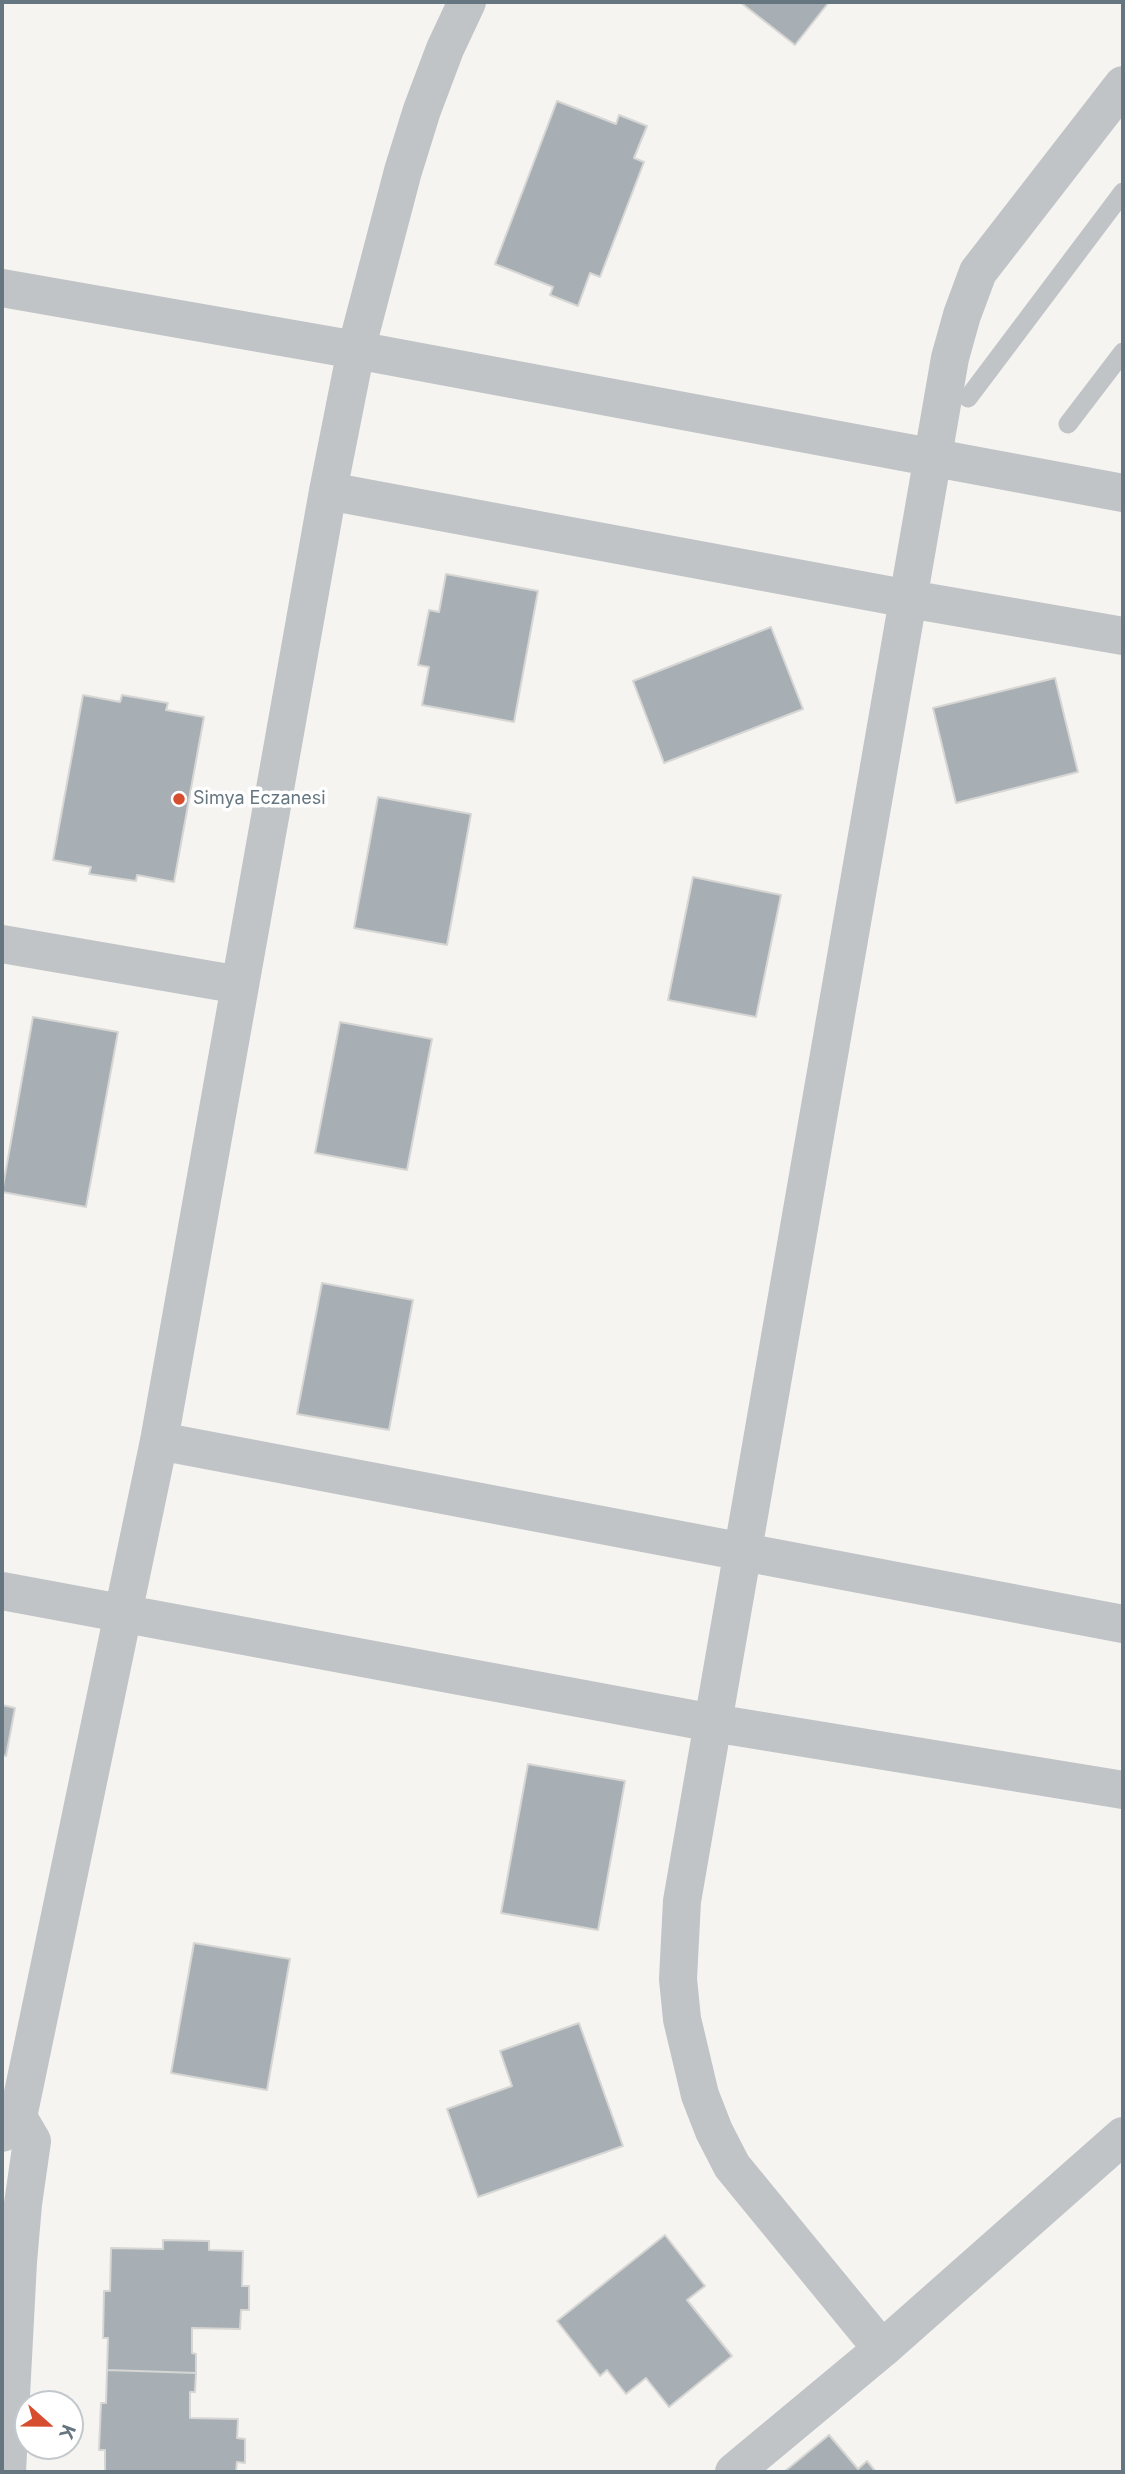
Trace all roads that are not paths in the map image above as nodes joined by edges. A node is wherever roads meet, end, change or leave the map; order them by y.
1 (467, 2) edge
2 (1123, 85) edge
3 (1123, 192) edge
4 (2, 288) edge
5 (356, 350) junction
6 (1123, 352) edge
7 (968, 398) dead end
8 (1068, 424) dead end
9 (934, 458) junction
10 (328, 491) junction
11 (1123, 493) edge
12 (909, 600) junction
13 (1123, 636) edge
14 (2, 943) edge
15 (240, 985) junction
16 (159, 1441) junction
17 (742, 1551) junction
18 (2, 1591) edge
19 (125, 1613) junction
20 (1123, 1624) edge
21 (713, 1723) junction
22 (1123, 1790) edge
23 (10, 2125) edge
24 (1123, 2136) edge
25 (10, 2272) edge
26 (882, 2349) junction
27 (7, 2472) edge
28 (734, 2472) edge

1 - 5 street
2 - 9 street
3 - 7 lane
4 - 5 street
5 - 9 street
5 - 10 street
6 - 8 lane
9 - 11 street
9 - 12 street
10 - 12 street
10 - 15 street
12 - 13 street
12 - 17 street
14 - 15 street
15 - 16 street
16 - 17 street
16 - 19 street
17 - 20 street
17 - 21 street
18 - 19 street
19 - 21 street
19 - 23 street
21 - 22 street
21 - 26 street
23 - 25 street
24 - 26 street
25 - 27 street
26 - 28 street

